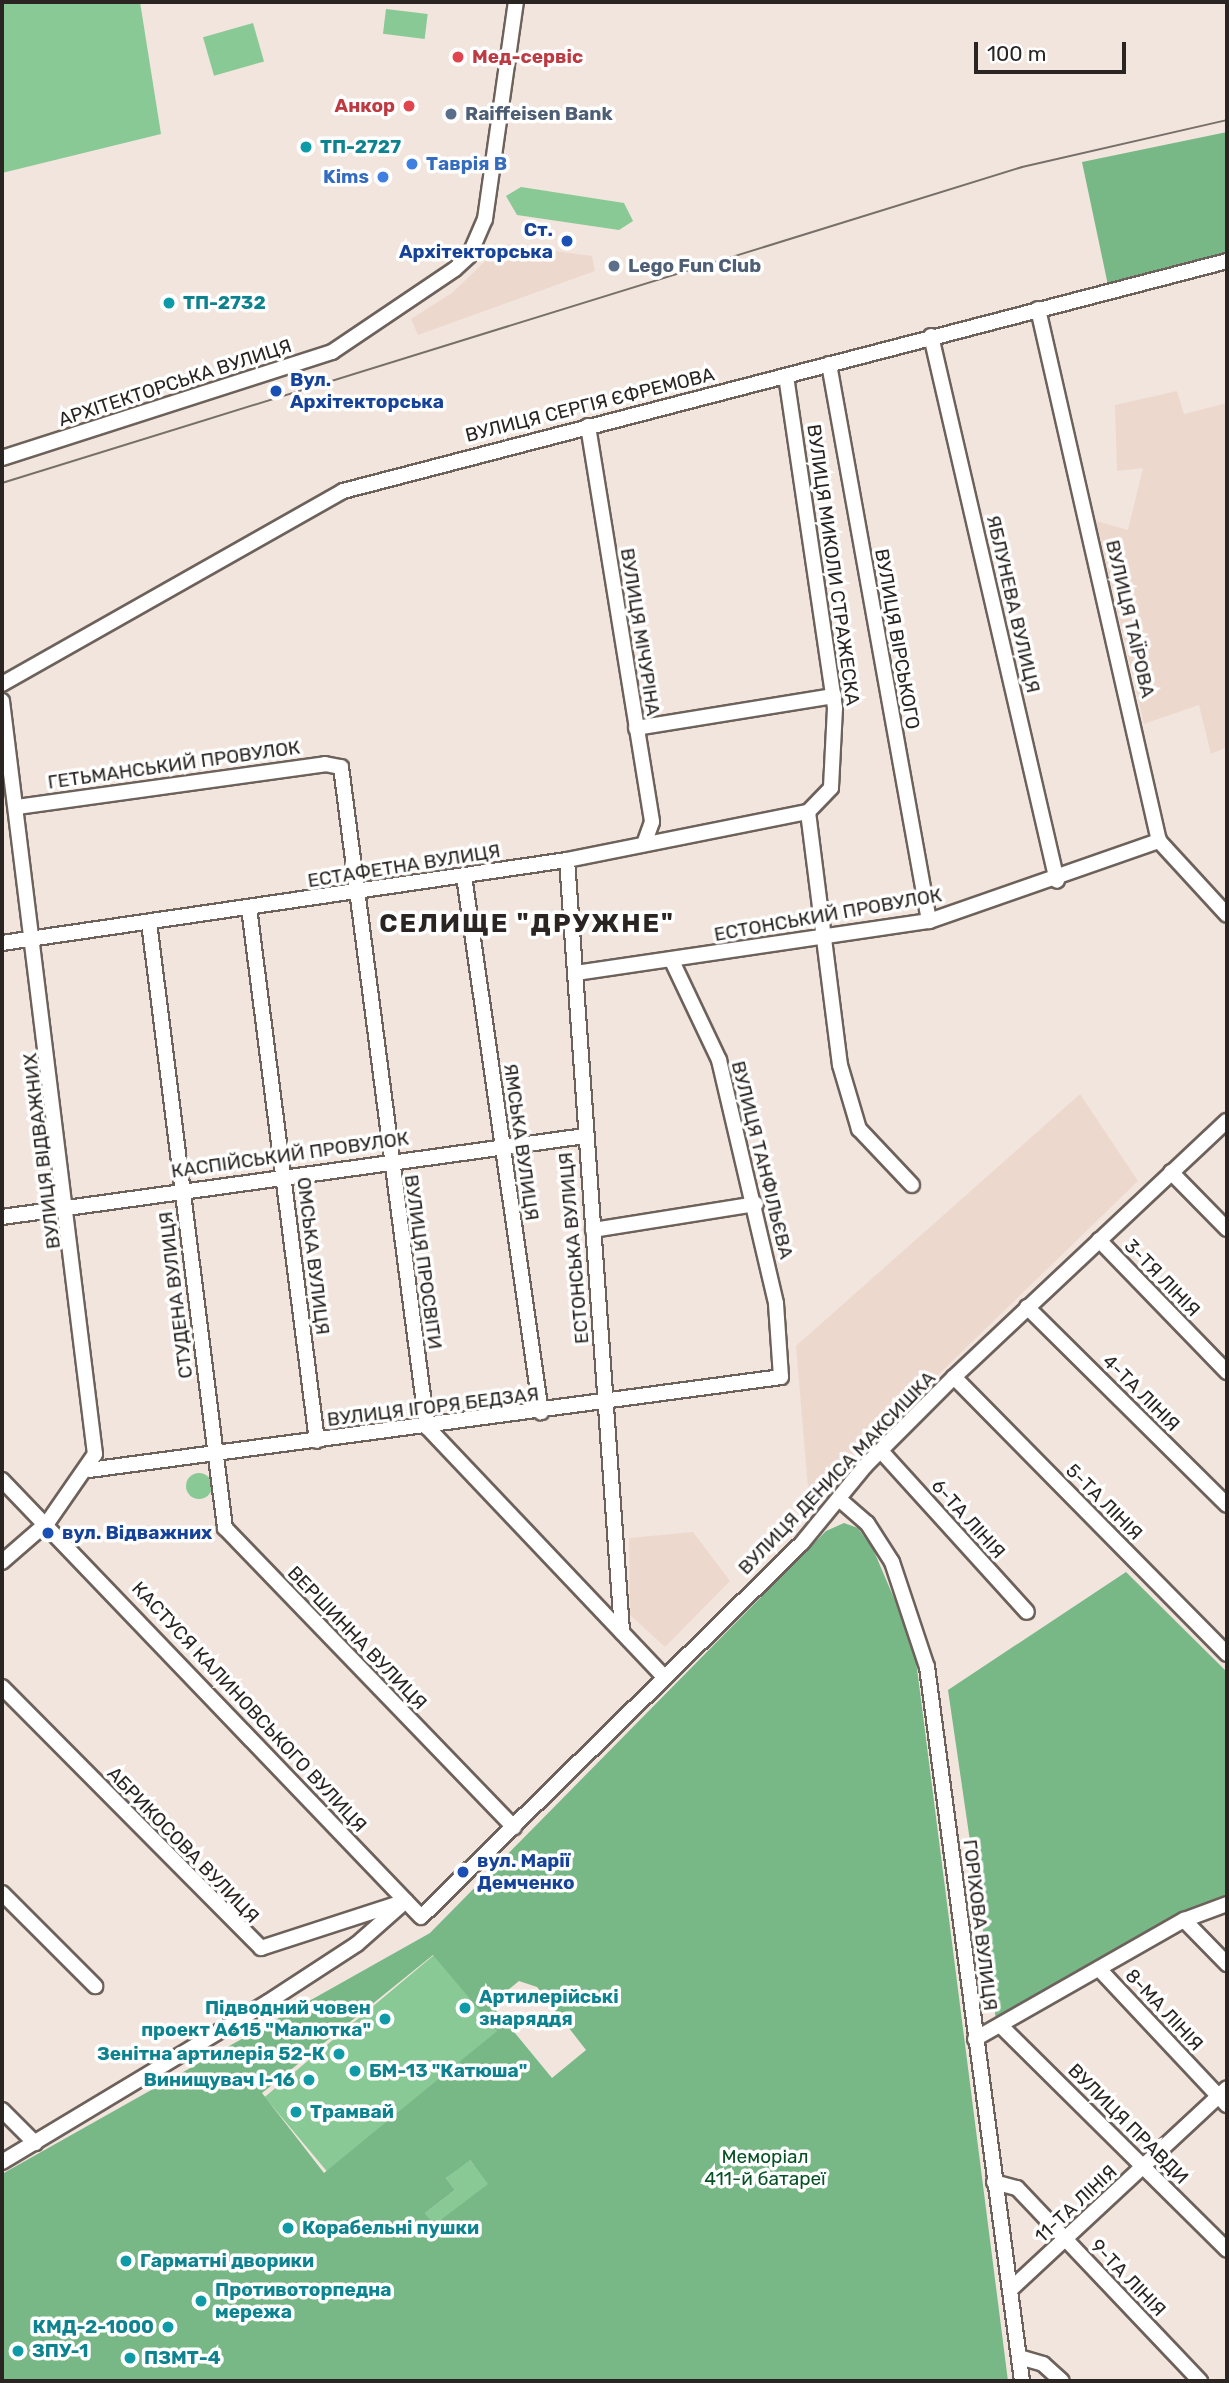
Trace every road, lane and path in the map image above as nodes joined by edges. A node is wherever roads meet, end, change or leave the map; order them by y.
1 (516, 2) edge
2 (1227, 261) edge
3 (1038, 309) junction
4 (931, 336) junction
5 (829, 364) junction
6 (786, 376) junction
7 (588, 426) junction
8 (2, 458) edge
9 (2, 684) edge
10 (834, 696) junction
11 (2, 701) edge
12 (636, 728) junction
13 (336, 764) joint
14 (17, 807) junction
15 (808, 813) junction
16 (645, 841) junction
17 (1159, 841) junction
18 (567, 860) junction
19 (464, 876) junction
20 (1057, 881) junction
21 (359, 892) junction
22 (249, 908) junction
23 (1227, 915) edge
24 (929, 921) junction
25 (149, 922) junction
26 (35, 937) junction
27 (822, 939) junction
28 (2, 943) edge
29 (672, 961) junction
30 (576, 973) junction
31 (1227, 1121) edge
32 (585, 1136) junction
33 (501, 1145) junction
34 (389, 1161) junction
35 (1171, 1172) junction
36 (283, 1175) junction
37 (912, 1185) dead end
38 (183, 1190) junction
39 (755, 1204) junction
40 (69, 1207) junction
41 (2, 1217) edge
42 (1227, 1228) edge
43 (593, 1230) junction
44 (1098, 1240) junction
45 (1027, 1307) junction
46 (1227, 1372) edge
47 (781, 1377) joint
48 (954, 1377) junction
49 (606, 1403) junction
50 (541, 1412) junction
51 (427, 1427) junction
52 (317, 1441) junction
53 (881, 1451) junction
54 (214, 1455) junction
55 (89, 1470) junction
56 (2, 1480) edge
57 (839, 1499) junction
58 (1227, 1506) edge
59 (48, 1522) junction
60 (2, 1562) edge
61 (1027, 1612) dead end
62 (622, 1632) junction
63 (1227, 1654) edge
64 (664, 1677) junction
65 (2, 1687) edge
66 (514, 1827) junction
67 (2, 1893) edge
68 (406, 1901) junction
69 (1227, 1904) edge
70 (421, 1917) joint
71 (1184, 1920) junction
72 (1227, 1964) edge
73 (1101, 1971) junction
74 (95, 1986) dead end
75 (1001, 2026) junction
76 (975, 2039) junction
77 (1225, 2096) edge
78 (2, 2110) edge
79 (35, 2143) junction
80 (2, 2162) edge
81 (1144, 2166) junction
82 (994, 2182) junction
83 (1065, 2241) junction
84 (1227, 2250) edge
85 (1011, 2290) junction
86 (1019, 2357) junction
87 (1022, 2381) edge
88 (1062, 2381) edge
89 (1200, 2381) edge

1 - 8 street, АРХІТЕКТОРСЬКА ВУЛИЦЯ
2 - 3 street, ВУЛИЦЯ СЕРГІЯ ЄФРЕМОВА
3 - 4 street, ВУЛИЦЯ СЕРГІЯ ЄФРЕМОВА
3 - 17 street, ВУЛИЦЯ ТАЇРОВА
4 - 5 street, ВУЛИЦЯ СЕРГІЯ ЄФРЕМОВА
4 - 20 street, ЯБЛУНЕВА ВУЛИЦЯ
5 - 6 street, ВУЛИЦЯ СЕРГІЯ ЄФРЕМОВА
5 - 24 street, ВУЛИЦЯ ВІРСЬКОГО
6 - 7 street, ВУЛИЦЯ СЕРГІЯ ЄФРЕМОВА
6 - 10 street, ВУЛИЦЯ МИКОЛИ СТРАЖЕСКА
7 - 9 street, ВУЛИЦЯ СЕРГІЯ ЄФРЕМОВА
7 - 12 street, ВУЛИЦЯ МІЧУРІНА
10 - 12 street
10 - 15 street, ВУЛИЦЯ МИКОЛИ СТРАЖЕСКА
11 - 14 street, ВУЛИЦЯ ВІДВАЖНИХ
12 - 16 street, ВУЛИЦЯ МІЧУРІНА
13 - 14 street, ГЕТЬМАНСЬКИЙ ПРОВУЛОК
13 - 21 street, ВУЛИЦЯ ПРОСВІТИ
14 - 26 street, ВУЛИЦЯ ВІДВАЖНИХ
15 - 16 street, ЕСТАФЕТНА ВУЛИЦЯ
15 - 27 street
16 - 18 street, ЕСТАФЕТНА ВУЛИЦЯ
17 - 20 street, ЕСТОНСЬКИЙ ПРОВУЛОК
17 - 23 street, ВУЛИЦЯ ТАЇРОВА
18 - 19 street, ЕСТАФЕТНА ВУЛИЦЯ
18 - 30 street, ЕСТОНСЬКА ВУЛИЦЯ
19 - 21 street, ЕСТАФЕТНА ВУЛИЦЯ
19 - 33 street, ЯМСЬКА ВУЛИЦЯ
20 - 24 street, ЕСТОНСЬКИЙ ПРОВУЛОК
21 - 22 street, ЕСТАФЕТНА ВУЛИЦЯ
21 - 34 street, ВУЛИЦЯ ПРОСВІТИ
22 - 25 street, ЕСТАФЕТНА ВУЛИЦЯ
22 - 36 street, ОМСЬКА ВУЛИЦЯ
24 - 27 street, ЕСТОНСЬКИЙ ПРОВУЛОК
25 - 26 street, ЕСТАФЕТНА ВУЛИЦЯ
25 - 38 street, СТУДЕНА ВУЛИЦЯ
26 - 28 street, ЕСТАФЕТНА ВУЛИЦЯ
26 - 40 street, ВУЛИЦЯ ВІДВАЖНИХ
27 - 29 street, ЕСТОНСЬКИЙ ПРОВУЛОК
27 - 37 street
29 - 30 street, ЕСТОНСЬКИЙ ПРОВУЛОК
29 - 39 street, ВУЛИЦЯ ТАНФІЛЬЄВА
30 - 32 street, ЕСТОНСЬКА ВУЛИЦЯ
31 - 35 street, ВУЛИЦЯ ДЕНИСА МАКСИШКА
32 - 33 street, КАСПІЙСЬКИЙ ПРОВУЛОК
32 - 43 street, ЕСТОНСЬКА ВУЛИЦЯ
33 - 34 street, КАСПІЙСЬКИЙ ПРОВУЛОК
33 - 50 street, ЯМСЬКА ВУЛИЦЯ
34 - 36 street, КАСПІЙСЬКИЙ ПРОВУЛОК
34 - 51 street, ВУЛИЦЯ ПРОСВІТИ
35 - 42 street
35 - 44 street, ВУЛИЦЯ ДЕНИСА МАКСИШКА
36 - 38 street, КАСПІЙСЬКИЙ ПРОВУЛОК
36 - 52 street, ОМСЬКА ВУЛИЦЯ
38 - 40 street, КАСПІЙСЬКИЙ ПРОВУЛОК
38 - 54 street, СТУДЕНА ВУЛИЦЯ
39 - 43 street
39 - 47 street, ВУЛИЦЯ ТАНФІЛЬЄВА
40 - 41 street, КАСПІЙСЬКИЙ ПРОВУЛОК
40 - 55 street, ВУЛИЦЯ ВІДВАЖНИХ
43 - 49 street, ЕСТОНСЬКА ВУЛИЦЯ
44 - 45 street, ВУЛИЦЯ ДЕНИСА МАКСИШКА
44 - 46 street, 3-ТЯ ЛІНІЯ
45 - 48 street, ВУЛИЦЯ ДЕНИСА МАКСИШКА
45 - 58 street, 4-ТА ЛІНІЯ
47 - 49 street, ВУЛИЦЯ ІГОРЯ БЕДЗАЯ
48 - 53 street, ВУЛИЦЯ ДЕНИСА МАКСИШКА
48 - 63 street, 5-ТА ЛІНІЯ
49 - 50 street, ВУЛИЦЯ ІГОРЯ БЕДЗАЯ
49 - 62 street, ЕСТОНСЬКА ВУЛИЦЯ
50 - 51 street, ВУЛИЦЯ ІГОРЯ БЕДЗАЯ
51 - 52 street, ВУЛИЦЯ ІГОРЯ БЕДЗАЯ
51 - 62 street
52 - 54 street, ВУЛИЦЯ ІГОРЯ БЕДЗАЯ
53 - 57 street, ВУЛИЦЯ ДЕНИСА МАКСИШКА
53 - 61 street, 6-ТА ЛІНІЯ
54 - 55 street, ВУЛИЦЯ ІГОРЯ БЕДЗАЯ
54 - 66 street, ВЕРШИННА ВУЛИЦЯ
55 - 59 street
56 - 59 street, КАСТУСЯ КАЛИНОВСЬКОГО ВУЛИЦЯ
57 - 64 street, ВУЛИЦЯ ДЕНИСА МАКСИШКА
57 - 76 street, ГОРІХОВА ВУЛИЦЯ
59 - 60 street
59 - 68 street, КАСТУСЯ КАЛИНОВСЬКОГО ВУЛИЦЯ
62 - 64 street
64 - 66 street, ВУЛИЦЯ ДЕНИСА МАКСИШКА
65 - 68 street, АБРИКОСОВА ВУЛИЦЯ
66 - 70 street, ВУЛИЦЯ ДЕНИСА МАКСИШКА
67 - 74 street
68 - 70 street, КАСТУСЯ КАЛИНОВСЬКОГО ВУЛИЦЯ
68 - 79 street
69 - 71 street
71 - 72 street
71 - 73 street
73 - 75 street
73 - 77 street, 8-МА ЛІНІЯ
75 - 76 street
75 - 81 street, ВУЛИЦЯ ПРАВДИ
76 - 82 street, ГОРІХОВА ВУЛИЦЯ
77 - 81 street, 11-ТА ЛІНІЯ
78 - 79 street
79 - 80 street
81 - 83 street, 11-ТА ЛІНІЯ
81 - 84 street, ВУЛИЦЯ ПРАВДИ
82 - 83 street, 9-ТА ЛІНІЯ
82 - 85 street, ГОРІХОВА ВУЛИЦЯ
83 - 85 street, 11-ТА ЛІНІЯ
83 - 89 street, 9-ТА ЛІНІЯ
85 - 86 street, ГОРІХОВА ВУЛИЦЯ
86 - 87 street, ГОРІХОВА ВУЛИЦЯ
86 - 88 street

